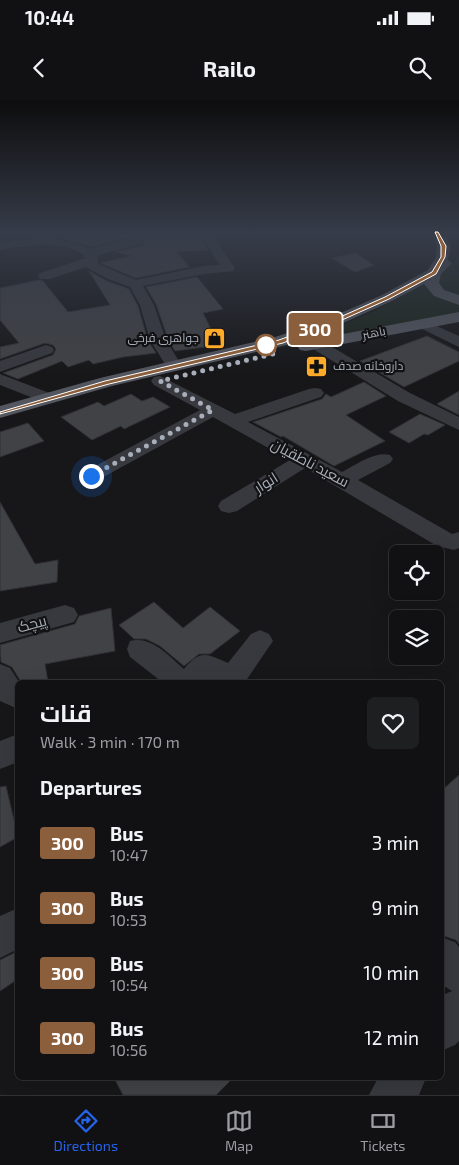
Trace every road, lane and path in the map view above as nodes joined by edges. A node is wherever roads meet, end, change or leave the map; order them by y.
1 (122, 279) edge
2 (150, 279) edge
3 (205, 279) edge
4 (420, 279) edge
5 (432, 279) edge
6 (135, 284) junction
7 (206, 284) dead end
8 (459, 300) edge
9 (459, 317) edge
10 (423, 324) junction
11 (459, 342) edge
12 (316, 344) junction
13 (46, 350) dead end
14 (174, 366) junction
15 (0, 367) edge
16 (0, 379) edge
17 (160, 381) junction
18 (315, 393) dead end
19 (46, 398) junction
20 (213, 410) junction
21 (0, 412) edge
22 (232, 421) junction
23 (459, 424) edge
24 (0, 426) edge
25 (383, 459) dead end
26 (304, 460) junction
27 (91, 476) dead end
28 (342, 480) junction
29 (229, 506) dead end
30 (459, 540) edge
31 (65, 615) dead end
32 (0, 633) edge
33 (260, 640) dead end
34 (140, 650) dead end
35 (0, 676) edge
36 (178, 680) edge
37 (192, 680) edge
38 (15, 695) edge
39 (15, 749) edge
40 (0, 755) edge
41 (15, 928) edge
42 (0, 939) edge
43 (444, 959) edge
44 (459, 974) edge
45 (459, 1008) edge
46 (444, 1027) edge
47 (402, 1080) edge
48 (391, 1095) edge

1 - 6 street
2 - 6 street
3 - 7 street
4 - 14 main road, باهنر
5 - 8 main road
6 - 14 street
9 - 10 main road, باهنر
10 - 11 street
10 - 12 main road, باهنر
12 - 17 main road, باهنر
12 - 23 street
13 - 15 street
14 - 19 main road, باهنر
16 - 19 street
17 - 20 street, سعید ناطقیان
17 - 24 main road, باهنر
18 - 22 street
19 - 21 main road, باهنر
20 - 22 street, سعید ناطقیان
20 - 27 street
22 - 26 street, سعید ناطقیان
25 - 28 street
26 - 28 street, سعید ناطقیان
26 - 29 street, انوار
28 - 30 street, سعید ناطقیان
31 - 32 street, پیچک
33 - 37 street
34 - 36 street
35 - 38 street
39 - 40 street
41 - 42 street
43 - 44 street
45 - 46 street
47 - 48 street

